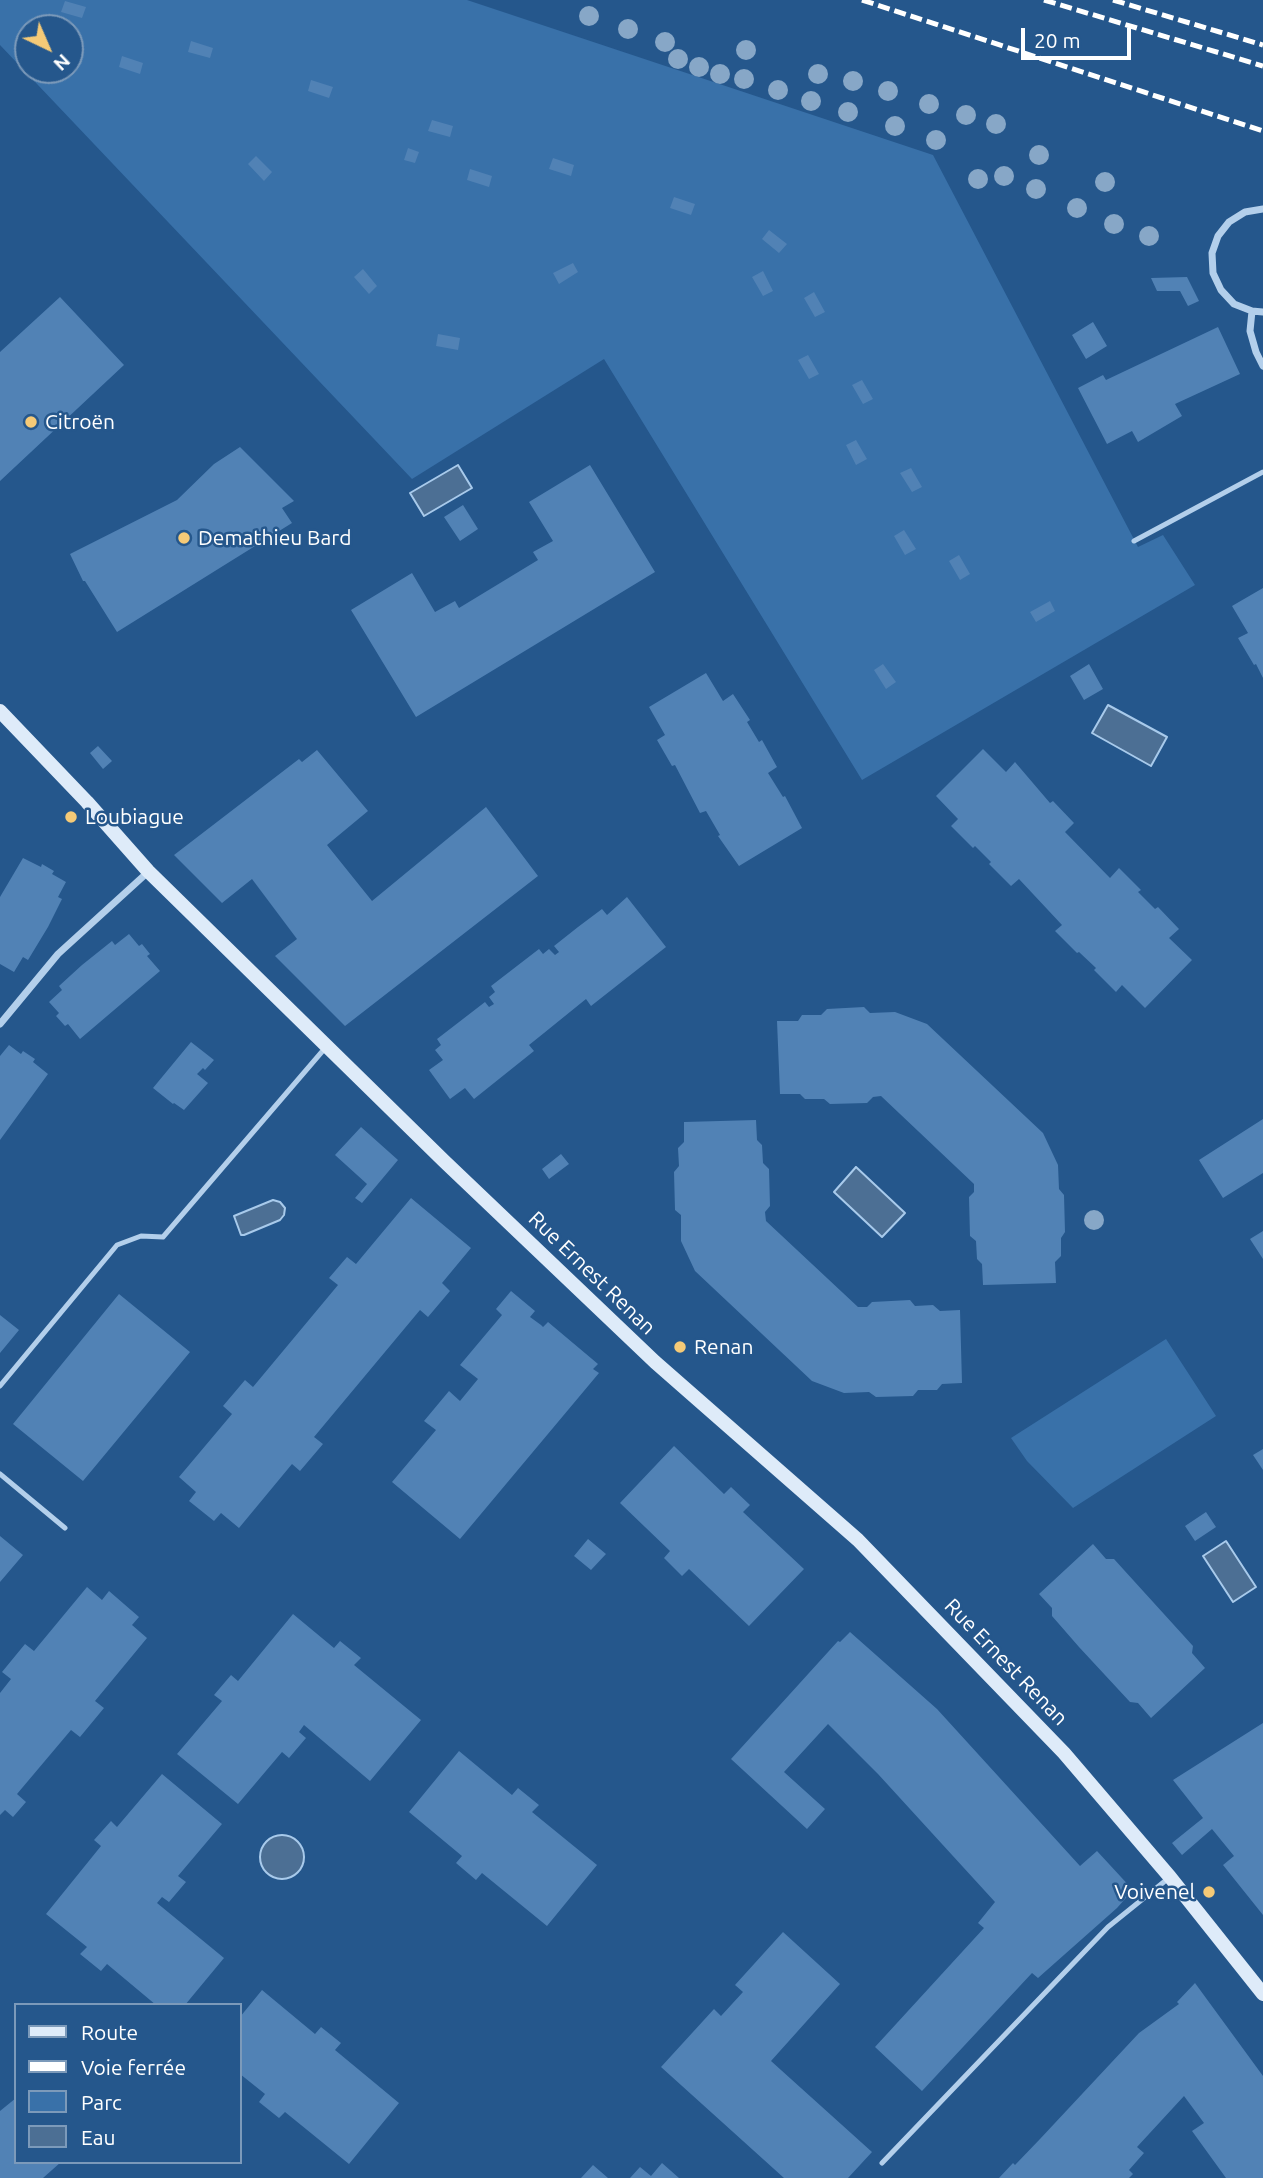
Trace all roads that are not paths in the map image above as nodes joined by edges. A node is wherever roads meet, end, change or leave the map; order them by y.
1 (1263, 209) edge
2 (1252, 311) junction
3 (1263, 312) edge
4 (1263, 366) edge
5 (1263, 472) edge
6 (1134, 541) dead end
7 (0, 711) edge
8 (148, 871) junction
9 (0, 1024) edge
10 (326, 1047) junction
11 (0, 1386) edge
12 (0, 1474) edge
13 (65, 1528) dead end
14 (1170, 1877) junction
15 (1263, 1994) edge
16 (882, 2163) dead end

1 - 2 street
2 - 3 street
2 - 4 street
5 - 6 lane
7 - 8 street, Rue Ernest Renan
8 - 9 street
8 - 10 street, Rue Ernest Renan
10 - 11 lane
10 - 14 street, Rue Ernest Renan
12 - 13 lane
14 - 15 street, Rue Ernest Renan
14 - 16 lane

